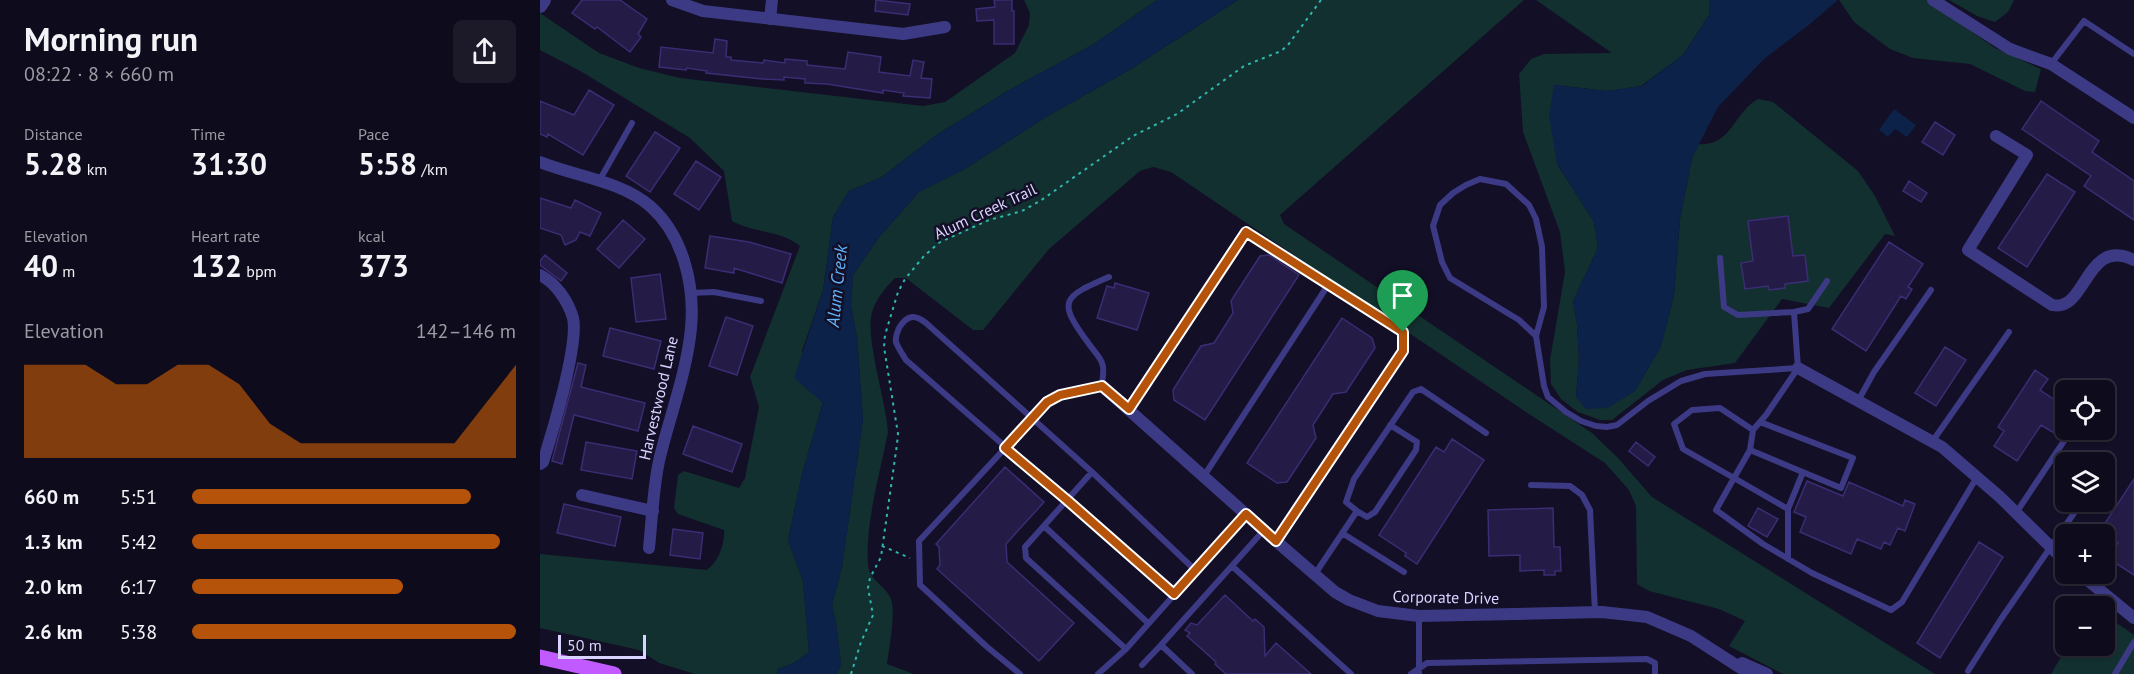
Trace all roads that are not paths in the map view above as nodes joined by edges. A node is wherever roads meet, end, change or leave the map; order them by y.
1 (544, 0) edge
2 (672, 0) edge
3 (772, 0) edge
4 (1933, 0) edge
5 (540, 6) edge
6 (770, 19) junction
7 (945, 27) dead end
8 (2134, 54) edge
9 (2051, 64) junction
10 (2134, 118) edge
11 (633, 123) dead end
12 (1996, 136) dead end
13 (540, 162) edge
14 (598, 182) junction
15 (1720, 258) dead end
16 (2134, 260) edge
17 (540, 276) edge
18 (1109, 277) dead end
19 (1827, 281) dead end
20 (1328, 285) junction
21 (1931, 290) dead end
22 (691, 293) junction
23 (761, 301) dead end
24 (1794, 312) junction
25 (2009, 333) dead end
26 (1536, 336) junction
27 (1798, 368) junction
28 (1102, 386) junction
29 (1858, 401) junction
30 (1129, 409) junction
31 (1032, 419) junction
32 (1761, 422) junction
33 (1390, 425) junction
34 (1753, 429) junction
35 (1486, 433) dead end
36 (2065, 440) edge
37 (1932, 442) junction
38 (1005, 448) junction
39 (1750, 450) junction
40 (540, 464) edge
41 (1092, 472) junction
42 (1803, 472) junction
43 (1204, 477) junction
44 (1977, 477) junction
45 (1734, 478) junction
46 (1532, 485) dead end
47 (582, 495) dead end
48 (1067, 500) junction
49 (1788, 509) junction
50 (653, 511) junction
51 (1356, 511) junction
52 (2075, 512) edge
53 (1246, 514) junction
54 (2016, 514) junction
55 (1044, 526) junction
56 (1264, 530) junction
57 (1342, 533) junction
58 (1276, 541) junction
59 (649, 548) dead end
60 (2050, 549) junction
61 (2055, 553) edge
62 (1788, 559) junction
63 (1232, 566) junction
64 (1195, 570) junction
65 (1404, 572) dead end
66 (1315, 575) junction
67 (2092, 584) edge
68 (1174, 594) junction
69 (1595, 613) junction
70 (1419, 616) junction
71 (2134, 618) edge
72 (1148, 623) junction
73 (2134, 642) edge
74 (1161, 645) junction
75 (1126, 649) junction
76 (1719, 653) junction
77 (540, 657) edge
78 (1142, 665) dead end
79 (1419, 671) edge
80 (1968, 671) dead end
81 (614, 674) edge
82 (1020, 674) edge
83 (1098, 674) edge
84 (1192, 674) edge
85 (1351, 674) edge
86 (1411, 674) edge
87 (1655, 674) edge
88 (1750, 674) edge
89 (1767, 674) edge
90 (2115, 674) edge

1 - 5 street
2 - 6 street
3 - 6 street
4 - 9 street
6 - 7 street
8 - 9 lane
9 - 10 street
11 - 14 lane
12 - 16 street
13 - 14 street, Harvestwood Lane
14 - 22 street, Harvestwood Lane
15 - 24 lane
17 - 40 street
18 - 28 lane
19 - 24 lane
20 - 30 lane
20 - 43 lane
20 - 58 lane
21 - 29 lane
22 - 23 lane
22 - 50 street, Harvestwood Lane
24 - 27 lane
25 - 37 lane
26 - 26 lane
26 - 27 lane
27 - 29 street
27 - 32 lane
28 - 30 street, Corporate Drive
28 - 31 lane
29 - 37 street
30 - 43 street, Corporate Drive
31 - 38 lane
31 - 38 lane
31 - 41 lane
32 - 34 lane
32 - 42 lane
33 - 35 lane
33 - 51 lane
33 - 51 lane
34 - 39 lane
34 - 45 lane
36 - 54 lane
37 - 44 street
38 - 48 lane
38 - 82 lane
39 - 42 lane
39 - 45 lane
41 - 48 lane
41 - 64 lane
42 - 49 lane
43 - 53 street, Corporate Drive
44 - 54 street
44 - 62 lane
45 - 49 lane
45 - 62 lane
46 - 69 lane
47 - 50 street
48 - 55 lane
48 - 68 lane
49 - 62 lane
50 - 59 street, Harvestwood Lane
51 - 57 lane
52 - 60 lane
53 - 56 street, Corporate Drive
53 - 64 lane
54 - 60 street
55 - 72 lane
55 - 75 lane
56 - 58 street, Corporate Drive
56 - 63 lane
57 - 65 lane
57 - 66 lane
58 - 66 street, Corporate Drive
60 - 61 street
60 - 80 lane
63 - 74 lane
63 - 85 lane
64 - 68 lane
66 - 70 street, Corporate Drive
67 - 71 street
68 - 72 lane
69 - 70 street, Corporate Drive
69 - 76 street, Corporate Drive
70 - 79 lane
72 - 75 lane
73 - 90 lane
74 - 78 lane
74 - 84 lane
75 - 83 lane
76 - 88 street, Corporate Drive
76 - 89 street, Corporate Drive
77 - 81 main road
79 - 86 lane
79 - 87 lane

